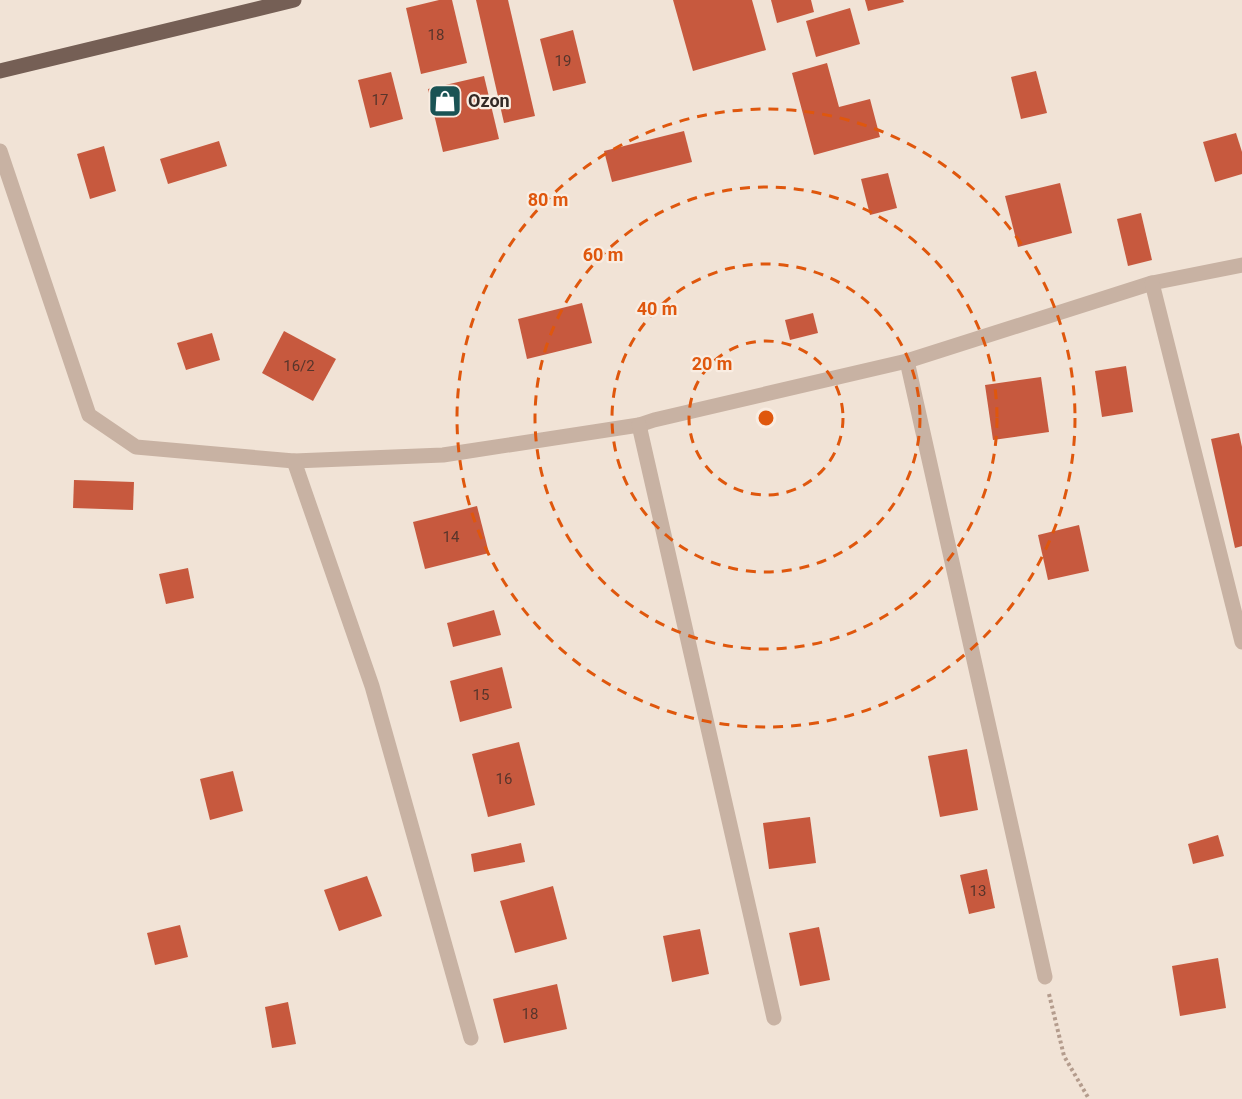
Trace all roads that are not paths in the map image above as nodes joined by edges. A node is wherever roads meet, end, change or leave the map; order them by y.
1 (292, 0) edge
2 (0, 71) edge
3 (0, 151) edge
4 (1242, 265) edge
5 (1152, 283) junction
6 (907, 361) junction
7 (639, 425) junction
8 (294, 461) junction
9 (1242, 642) edge
10 (1045, 977) road end
11 (774, 1018) dead end
12 (471, 1038) dead end

1 - 2 main road
3 - 8 street
4 - 5 street
5 - 6 street
5 - 9 street
6 - 7 street
6 - 10 street
7 - 8 street
7 - 11 street
8 - 12 street

